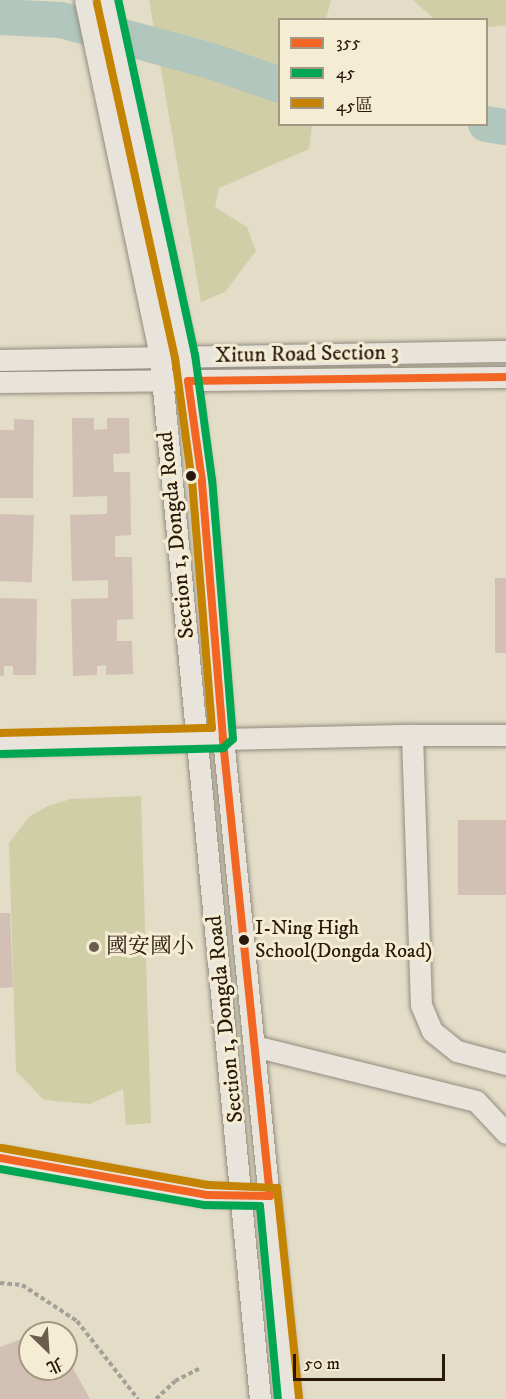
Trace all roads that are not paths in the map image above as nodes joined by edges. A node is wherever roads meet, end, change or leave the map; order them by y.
1 (86, 5) edge
2 (108, 8) edge
3 (506, 351) edge
4 (185, 356) junction
5 (160, 357) junction
6 (0, 360) edge
7 (506, 377) edge
8 (161, 380) junction
9 (188, 381) junction
10 (0, 382) edge
11 (412, 735) junction
12 (506, 735) edge
13 (223, 738) junction
14 (197, 740) junction
15 (0, 744) edge
16 (254, 1046) junction
17 (506, 1065) edge
18 (506, 1132) edge
19 (0, 1158) edge
20 (242, 1196) junction
21 (270, 1196) junction
22 (260, 1399) edge
23 (289, 1399) edge

1 - 5 street, Section 1, Dongda Road
2 - 4 street, Section 1, Dongda Road
3 - 4 street, Xitun Road Section 3
4 - 5 street, Xitun Road Section 3
4 - 9 street, Section 1, Dongda Road
5 - 6 street, Xitun Road Section 3
5 - 8 street, Section 1, Dongda Road
7 - 9 street, Xitun Road Section 3
8 - 9 street, Xitun Road Section 3
8 - 10 street, Xitun Road Section 3
8 - 14 street, Section 1, Dongda Road
9 - 13 street, Section 1, Dongda Road
11 - 12 street
11 - 13 street
11 - 17 street
13 - 14 street
13 - 16 street, Section 1, Dongda Road
14 - 15 street
14 - 20 street, Section 1, Dongda Road
16 - 18 street
16 - 21 street, Section 1, Dongda Road
19 - 20 street
20 - 21 street
20 - 22 street, Section 1, Dongda Road
21 - 23 street, Section 1, Dongda Road

